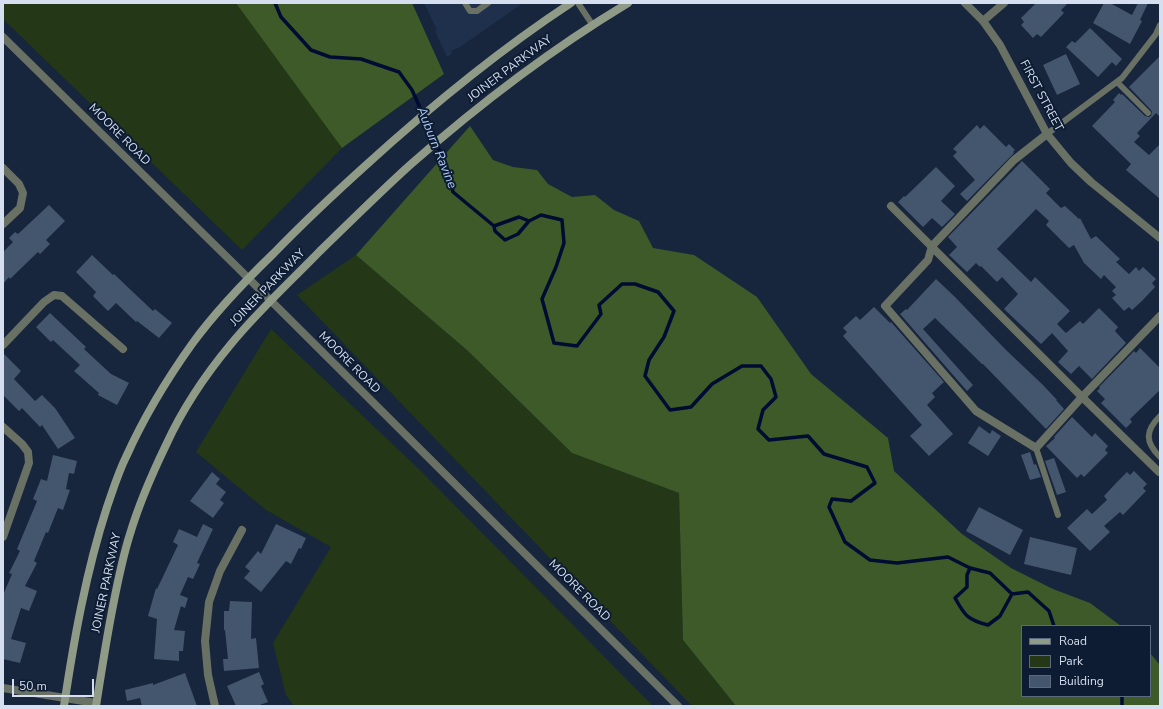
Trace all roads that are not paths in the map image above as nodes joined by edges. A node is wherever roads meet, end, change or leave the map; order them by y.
1 (465, 3) edge
2 (488, 3) edge
3 (571, 3) edge
4 (578, 3) edge
5 (628, 3) edge
6 (965, 3) edge
7 (1004, 3) edge
8 (983, 21) junction
9 (592, 24) junction
10 (1160, 25) edge
11 (3, 37) edge
12 (1117, 82) junction
13 (1148, 113) dead end
14 (1047, 134) junction
15 (3, 168) edge
16 (891, 206) dead end
17 (3, 224) edge
18 (1160, 238) edge
19 (932, 246) junction
20 (248, 279) junction
21 (270, 301) junction
22 (1160, 316) edge
23 (3, 345) edge
24 (123, 349) dead end
25 (1082, 397) junction
26 (1160, 416) edge
27 (3, 427) edge
28 (1036, 448) junction
29 (1160, 457) edge
30 (1159, 472) edge
31 (1058, 515) dead end
32 (242, 530) dead end
33 (3, 537) edge
34 (3, 688) edge
35 (65, 702) edge
36 (96, 704) edge
37 (215, 706) edge
38 (678, 706) edge

1 - 2 lane
3 - 20 main road, JOINER PARKWAY
4 - 9 lane
5 - 9 main road, JOINER PARKWAY
6 - 8 street, FIRST STREET
7 - 8 street
8 - 14 street, FIRST STREET
9 - 21 main road, JOINER PARKWAY
10 - 12 lane
11 - 20 street, MOORE ROAD
12 - 13 lane
12 - 14 lane
14 - 18 street, FIRST STREET
14 - 19 street
15 - 17 street
16 - 19 street
19 - 25 street
19 - 28 street
20 - 21 street, MOORE ROAD
20 - 35 main road, JOINER PARKWAY
21 - 36 main road, JOINER PARKWAY
21 - 38 street, MOORE ROAD
22 - 25 street
23 - 24 street
25 - 28 street
25 - 30 street
26 - 29 lane
27 - 33 street
28 - 31 lane
32 - 37 street
34 - 35 street
35 - 36 street

